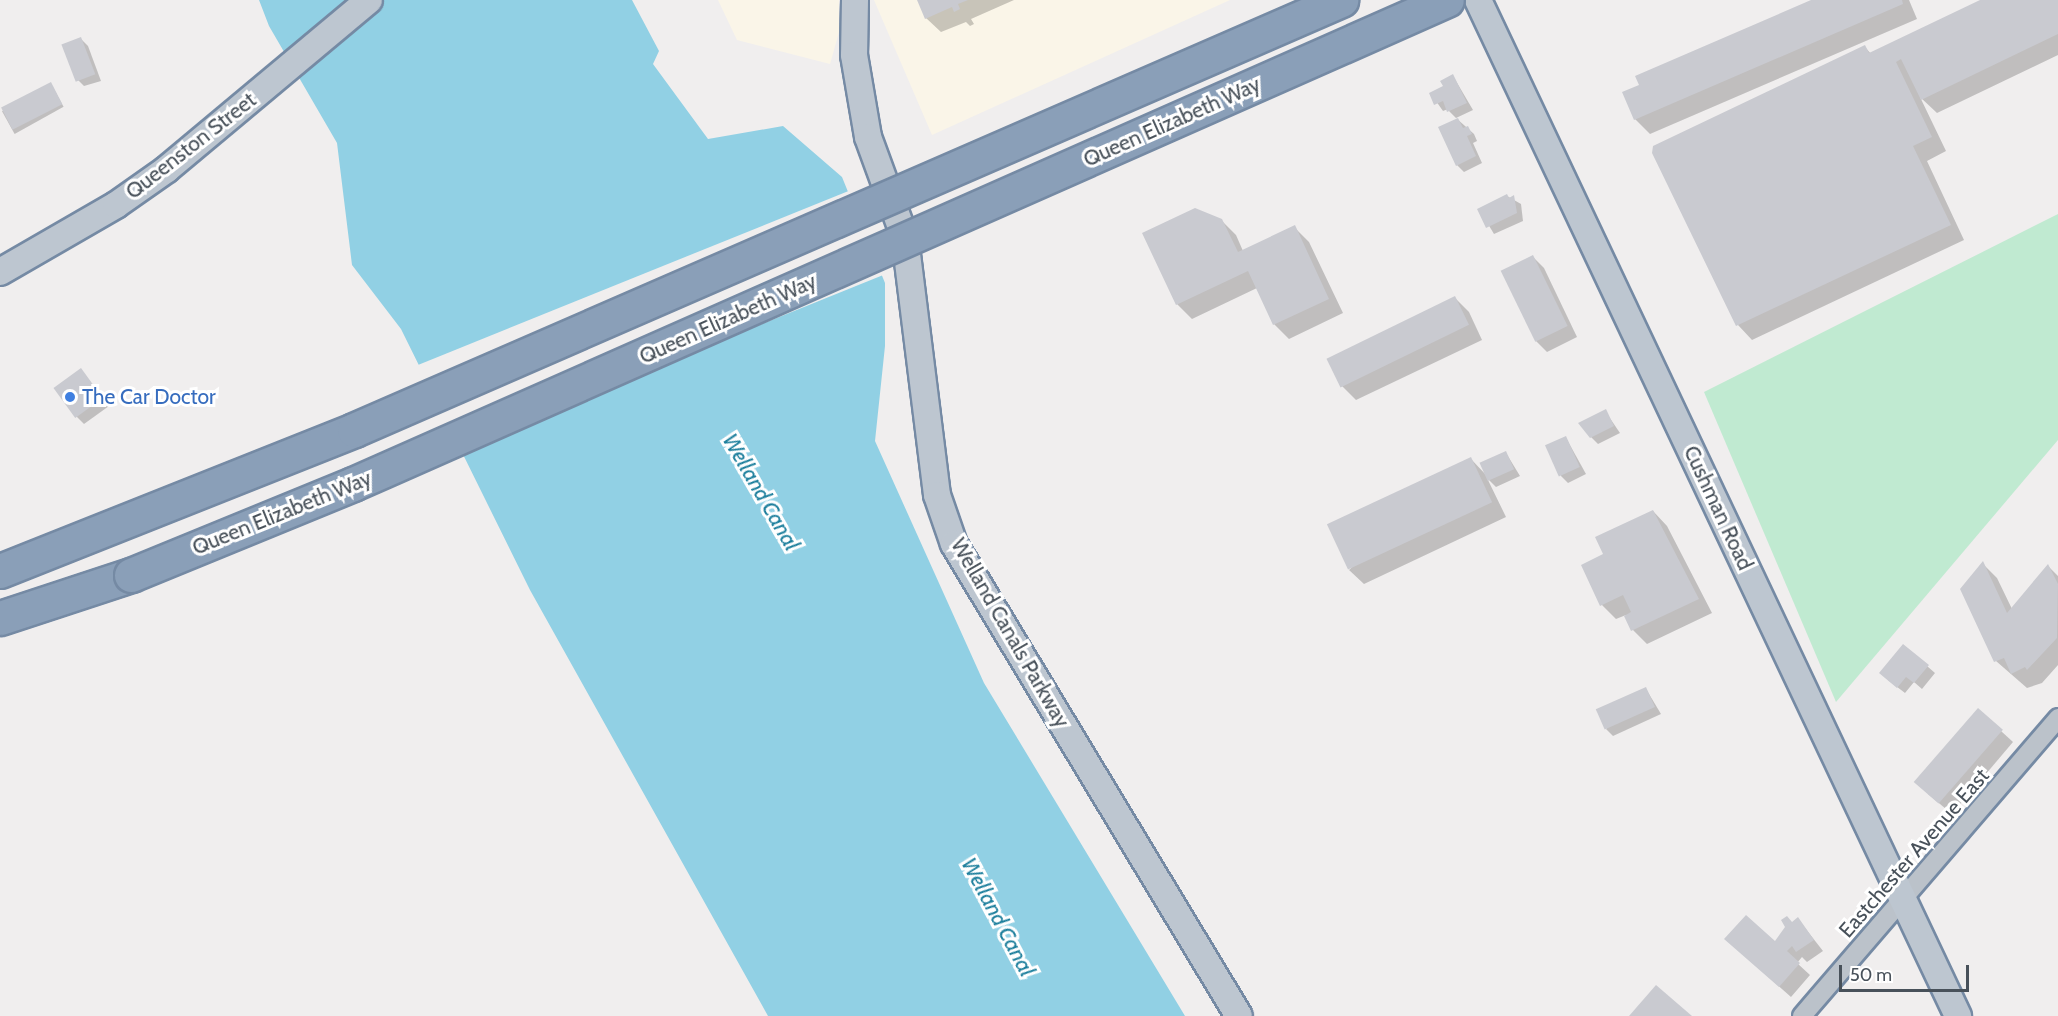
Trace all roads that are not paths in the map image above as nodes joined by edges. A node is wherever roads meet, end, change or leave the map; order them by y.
1 (369, 0) edge
2 (855, 0) edge
3 (1341, 0) edge
4 (1447, 0) edge
5 (1478, 0) edge
6 (0, 272) edge
7 (0, 571) edge
8 (0, 618) edge
9 (2058, 718) edge
10 (1903, 901) junction
11 (1239, 1016) edge
12 (1802, 1016) edge
13 (1958, 1016) edge

1 - 6 main road, Queenston Street
2 - 11 main road, Welland Canals Parkway
3 - 7 highway, Queen Elizabeth Way, bridge
4 - 8 highway, Queen Elizabeth Way, bridge
5 - 10 main road, Cushman Road
9 - 10 street, Eastchester Avenue East
10 - 12 street, Eastchester Avenue East
10 - 13 main road, Cushman Road

